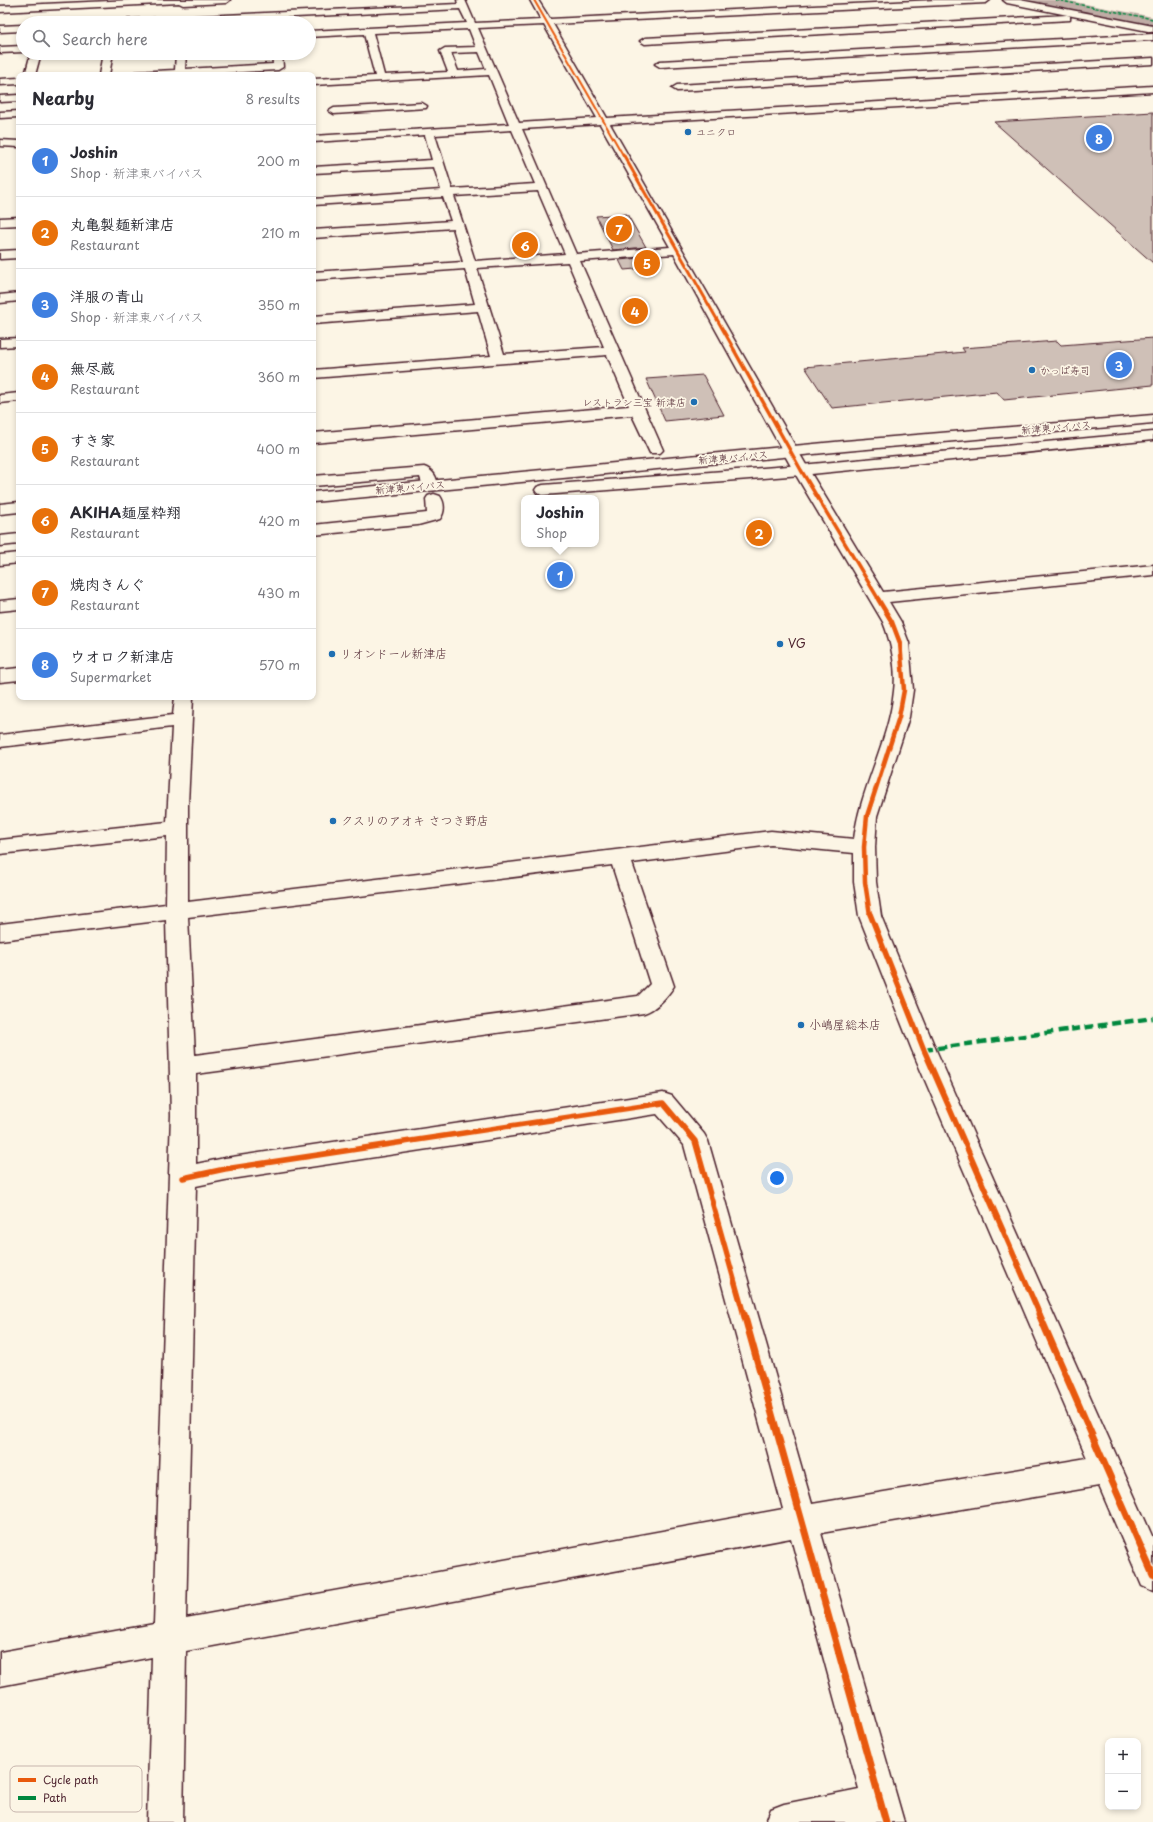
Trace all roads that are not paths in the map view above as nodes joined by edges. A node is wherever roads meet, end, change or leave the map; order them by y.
1 (226, 0) edge
2 (534, 0) edge
3 (828, 0) edge
4 (986, 0) edge
5 (1007, 0) edge
6 (184, 1) edge
7 (462, 3) edge
8 (663, 5) dead end
9 (836, 8) junction
10 (0, 9) edge
11 (1054, 10) junction
12 (182, 16) edge
13 (260, 16) edge
14 (672, 16) junction
15 (628, 18) junction
16 (547, 22) junction
17 (472, 26) junction
18 (16, 28) edge
19 (0, 29) edge
20 (1153, 29) edge
21 (860, 30) junction
22 (368, 32) junction
23 (1086, 32) dead end
24 (316, 34) edge
25 (641, 36) junction
26 (1153, 37) edge
27 (1099, 40) junction
28 (16, 49) edge
29 (482, 49) junction
30 (0, 50) edge
31 (883, 52) junction
32 (656, 58) junction
33 (34, 60) edge
34 (107, 60) edge
35 (181, 60) edge
36 (278, 60) edge
37 (1153, 61) edge
38 (1131, 62) junction
39 (1142, 70) dead end
40 (31, 72) edge
41 (105, 72) edge
42 (180, 72) edge
43 (208, 72) edge
44 (492, 72) junction
45 (454, 74) junction
46 (907, 74) junction
47 (16, 81) edge
48 (384, 81) junction
49 (0, 82) edge
50 (316, 82) edge
51 (673, 82) junction
52 (1153, 89) edge
53 (16, 98) edge
54 (0, 99) edge
55 (934, 101) junction
56 (422, 106) dead end
57 (334, 111) dead end
58 (16, 114) edge
59 (698, 115) junction
60 (0, 116) edge
61 (603, 121) junction
62 (514, 126) junction
63 (429, 132) junction
64 (316, 139) edge
65 (0, 143) edge
66 (16, 144) edge
67 (439, 163) junction
68 (316, 170) edge
69 (541, 187) junction
70 (448, 193) junction
71 (316, 202) edge
72 (16, 221) edge
73 (0, 222) edge
74 (458, 224) junction
75 (316, 234) edge
76 (678, 250) junction
77 (16, 254) edge
78 (0, 255) edge
79 (572, 258) junction
80 (470, 265) junction
81 (316, 276) edge
82 (16, 297) edge
83 (0, 298) edge
84 (483, 307) junction
85 (316, 320) edge
86 (16, 342) edge
87 (0, 343) edge
88 (612, 350) junction
89 (499, 359) junction
90 (316, 374) edge
91 (16, 397) edge
92 (0, 399) edge
93 (637, 410) junction
94 (1153, 419) edge
95 (1153, 436) edge
96 (316, 438) edge
97 (655, 450) dead end
98 (795, 461) junction
99 (316, 481) edge
100 (432, 492) junction
101 (316, 497) edge
102 (16, 507) edge
103 (0, 509) edge
104 (316, 510) edge
105 (16, 525) edge
106 (0, 527) edge
107 (316, 530) edge
108 (16, 539) edge
109 (0, 541) edge
110 (16, 558) edge
111 (0, 560) edge
112 (1153, 570) edge
113 (877, 598) junction
114 (16, 604) edge
115 (0, 606) edge
116 (16, 674) edge
117 (0, 676) edge
118 (183, 709) edge
119 (0, 741) edge
120 (178, 828) junction
121 (0, 847) edge
122 (864, 847) junction
123 (620, 858) junction
124 (177, 910) junction
125 (0, 932) edge
126 (184, 1066) junction
127 (183, 1178) junction
128 (1107, 1470) junction
129 (801, 1521) junction
130 (1153, 1575) edge
131 (168, 1638) junction
132 (0, 1669) edge
133 (884, 1812) edge
134 (165, 1822) edge
135 (784, 1822) edge

1 - 6 main road
2 - 16 main road
3 - 9 main road
4 - 9 main road
5 - 11 main road
6 - 10 main road
6 - 12 main road
7 - 13 main road
7 - 17 main road
8 - 14 main road
9 - 14 main road
9 - 21 main road
11 - 20 main road
11 - 21 main road
14 - 15 main road
15 - 16 main road
15 - 25 main road
16 - 17 main road
16 - 61 main road
17 - 22 main road
17 - 29 main road
18 - 19 main road
21 - 25 main road
21 - 31 main road
22 - 24 main road
22 - 48 main road
23 - 27 main road
25 - 32 main road
26 - 27 main road
27 - 31 main road
27 - 38 main road
28 - 30 main road
29 - 44 main road
29 - 45 main road
31 - 32 main road
31 - 46 main road
32 - 51 main road
33 - 40 main road
34 - 41 main road
35 - 42 main road
36 - 43 main road
37 - 38 main road
38 - 39 main road
38 - 46 main road
44 - 45 main road
44 - 62 main road
45 - 48 main road
46 - 51 main road
46 - 55 main road
47 - 49 main road
48 - 50 main road
51 - 59 main road
52 - 55 main road
53 - 54 main road
55 - 59 main road
56 - 57 main road
58 - 60 main road
59 - 61 main road
61 - 62 main road
61 - 76 main road
62 - 63 main road
62 - 69 main road
63 - 64 main road
63 - 67 main road
65 - 66 main road
67 - 68 main road
67 - 70 main road
69 - 70 main road
69 - 79 main road
70 - 71 main road
70 - 74 main road
72 - 73 main road
74 - 75 main road
74 - 80 main road
76 - 79 main road
76 - 98 main road
77 - 78 main road
79 - 80 main road
79 - 88 main road
80 - 81 main road
80 - 84 main road
82 - 83 main road
84 - 85 main road
84 - 89 main road
86 - 87 main road
88 - 89 main road
88 - 93 main road
89 - 90 main road
91 - 92 main road
93 - 96 main road
93 - 97 main road
94 - 98 main road, 新津東バイパス
95 - 98 main road, 新津東バイパス
98 - 100 main road, 新津東バイパス
98 - 100 main road, 新津東バイパス
98 - 113 main road
99 - 100 main road
100 - 101 main road, 新津東バイパス
100 - 104 main road, 新津東バイパス
100 - 107 main road
102 - 103 main road
105 - 106 main road
108 - 109 main road
110 - 111 main road
112 - 113 main road
113 - 122 main road
114 - 115 main road
116 - 117 main road
118 - 119 main road
118 - 120 main road
120 - 121 main road
120 - 124 main road
122 - 123 main road
122 - 128 main road
123 - 124 main road
123 - 126 main road
124 - 125 main road
124 - 126 main road
126 - 127 main road
127 - 129 main road
127 - 131 main road
128 - 129 main road
128 - 130 main road
129 - 131 main road
129 - 133 main road
131 - 132 main road
131 - 134 main road
133 - 135 main road

